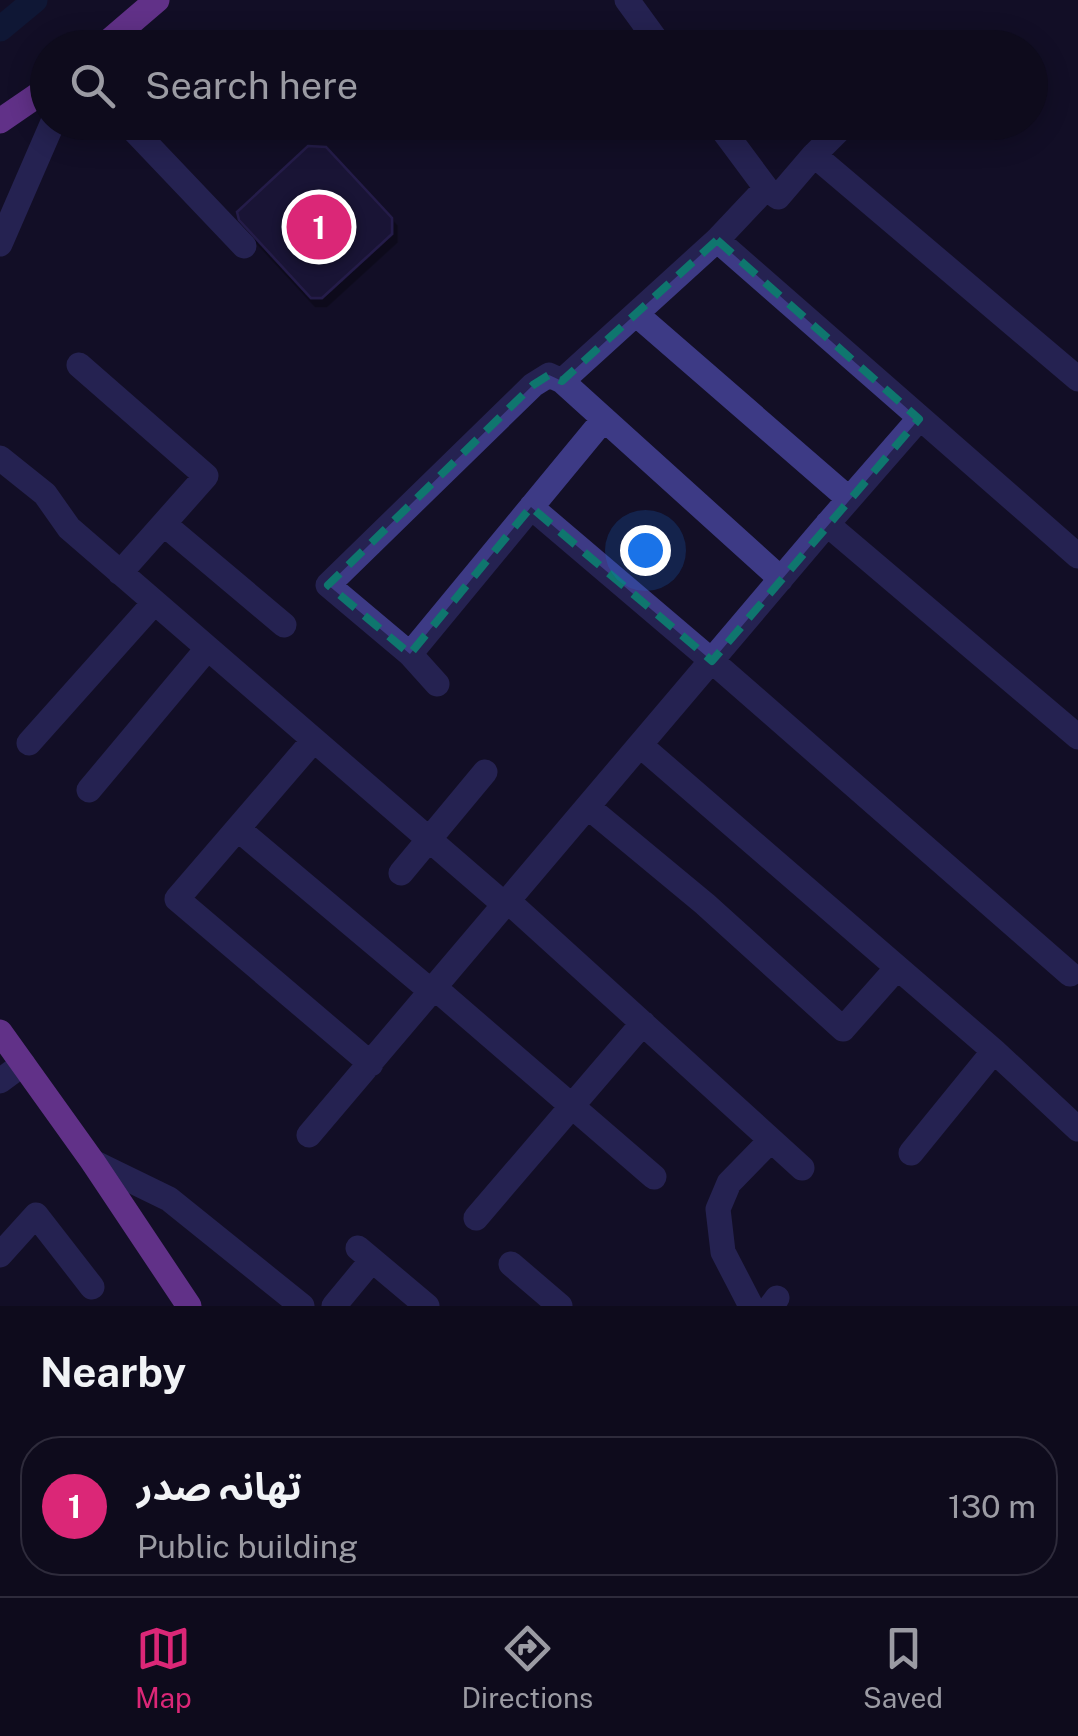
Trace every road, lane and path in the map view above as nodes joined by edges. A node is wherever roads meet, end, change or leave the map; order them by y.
1 (158, 0) edge
2 (627, 0) edge
3 (122, 30) edge
4 (649, 30) edge
5 (30, 100) edge
6 (0, 121) edge
7 (45, 140) edge
8 (143, 140) edge
9 (731, 140) edge
10 (830, 140) edge
11 (814, 156) junction
12 (766, 188) junction
13 (717, 240) junction
14 (0, 244) edge
15 (244, 246) dead end
16 (636, 314) junction
17 (79, 365) dead end
18 (1078, 379) edge
19 (562, 380) junction
20 (604, 419) junction
21 (919, 419) junction
22 (0, 458) edge
23 (849, 499) junction
24 (531, 507) junction
25 (164, 524) junction
26 (827, 524) junction
27 (1078, 556) edge
28 (120, 573) junction
29 (781, 578) junction
30 (154, 603) junction
31 (284, 625) dead end
32 (207, 648) junction
33 (410, 654) junction
34 (712, 661) junction
35 (437, 684) dead end
36 (1078, 736) edge
37 (313, 741) junction
38 (29, 743) dead end
39 (640, 745) junction
40 (484, 772) dead end
41 (88, 790) dead end
42 (588, 807) junction
43 (238, 828) junction
44 (428, 840) junction
45 (401, 873) dead end
46 (506, 903) junction
47 (897, 968) junction
48 (1068, 976) edge
49 (433, 990) junction
50 (642, 1023) junction
51 (0, 1032) edge
52 (994, 1051) junction
53 (23, 1064) junction
54 (371, 1064) junction
55 (0, 1081) edge
56 (572, 1105) junction
57 (1078, 1128) edge
58 (310, 1135) dead end
59 (771, 1140) junction
60 (911, 1153) dead end
61 (93, 1162) junction
62 (802, 1168) dead end
63 (654, 1178) dead end
64 (476, 1218) dead end
65 (0, 1255) edge
66 (511, 1264) dead end
67 (92, 1286) dead end
68 (189, 1306) edge
69 (302, 1306) edge
70 (334, 1306) edge
71 (427, 1306) edge
72 (560, 1306) edge
73 (751, 1306) edge

1 - 3 main road
2 - 4 street
5 - 6 main road
7 - 14 street
8 - 15 street
9 - 12 street
10 - 11 street
11 - 12 street
11 - 18 street
12 - 13 street
13 - 16 street
13 - 21 street
16 - 19 street
16 - 23 street
17 - 25 street
19 - 20 street
19 - 33 street
20 - 24 street
20 - 29 street
21 - 23 street
21 - 27 street
22 - 28 street
23 - 26 street
24 - 33 street
24 - 34 street
25 - 28 street
25 - 31 street
26 - 29 street
26 - 36 street
28 - 30 street
29 - 34 street
30 - 32 street
30 - 38 street
32 - 37 street
32 - 41 street
33 - 35 street
34 - 39 street
34 - 48 street
37 - 43 street
37 - 44 street
39 - 42 street
39 - 47 street
40 - 44 street
42 - 46 street
42 - 47 street
43 - 49 street
43 - 54 street
44 - 45 street
44 - 46 street
46 - 49 street
46 - 50 street
47 - 52 street
49 - 54 street
49 - 56 street
50 - 56 street
50 - 59 street
51 - 53 main road
52 - 57 street
52 - 60 street
53 - 55 street
53 - 61 main road
54 - 58 street
56 - 63 street
56 - 64 street
59 - 62 street
59 - 73 street
61 - 68 main road
61 - 69 street
65 - 67 street
66 - 72 street
70 - 71 street

